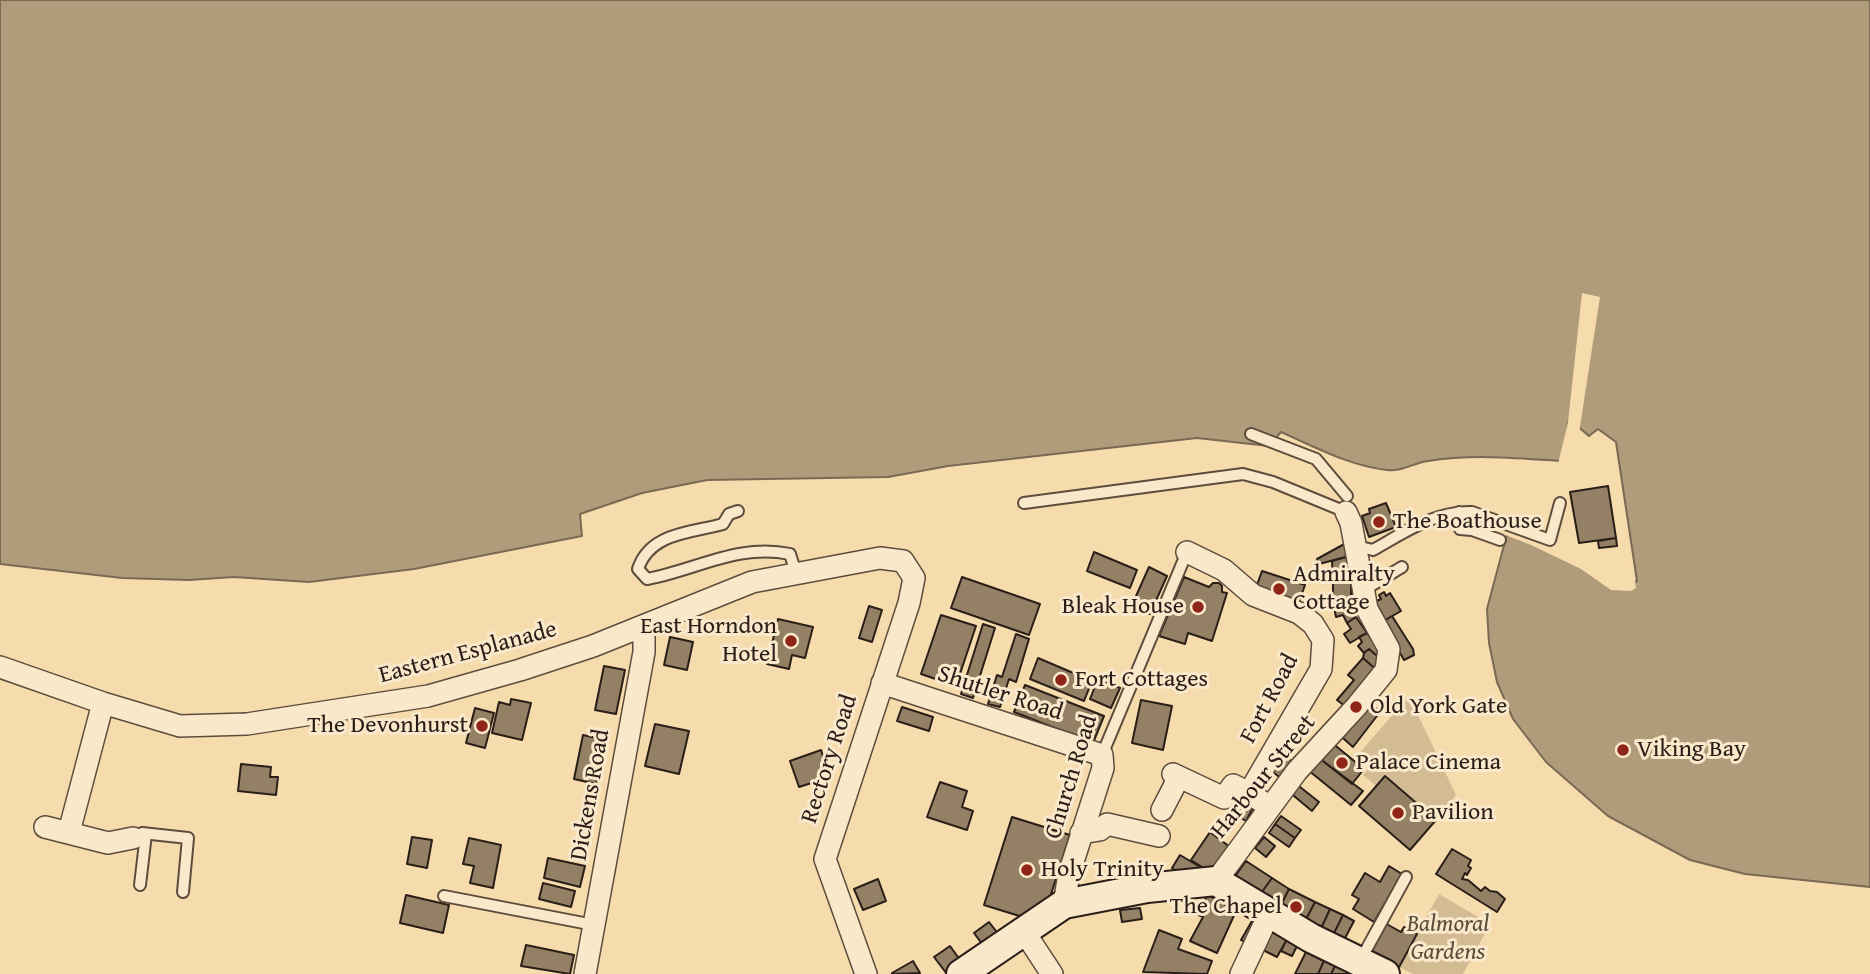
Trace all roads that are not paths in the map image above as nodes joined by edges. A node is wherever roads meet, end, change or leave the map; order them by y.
1 (1251, 434) dead end
2 (1024, 503) dead end
3 (1560, 503) dead end
4 (1347, 504) junction
5 (738, 511) dead end
6 (1459, 512) junction
7 (1500, 540) dead end
8 (1356, 546) junction
9 (1186, 552) joint
10 (903, 561) joint
11 (1402, 567) dead end
12 (796, 573) junction
13 (1364, 590) junction
14 (644, 626) junction
15 (0, 667) edge
16 (883, 682) junction
17 (103, 704) junction
18 (1102, 755) junction
19 (1249, 793) junction
20 (1270, 807) junction
21 (1162, 810) dead end
22 (45, 827) dead end
23 (69, 832) junction
24 (1081, 833) junction
25 (140, 836) junction
26 (1158, 836) dead end
27 (1406, 877) dead end
28 (1216, 881) junction
29 (140, 885) dead end
30 (183, 892) dead end
31 (444, 896) dead end
32 (1064, 904) junction
33 (1269, 914) junction
34 (594, 925) junction
35 (1023, 930) junction
36 (1372, 969) edge
37 (585, 974) edge
38 (866, 974) edge
39 (961, 974) edge
40 (1052, 974) edge
41 (1241, 974) edge

1 - 4 lane
2 - 4 lane
3 - 6 lane
4 - 8 street, Harbour Street
5 - 12 lane
6 - 7 lane
6 - 8 lane
8 - 13 street, Harbour Street
9 - 18 lane, Church Road
9 - 19 street, Fort Road
10 - 12 street, Eastern Esplanade
10 - 16 street, Rectory Road
11 - 13 lane
12 - 14 street, Eastern Esplanade
13 - 20 street, Harbour Street
14 - 17 street, Eastern Esplanade
14 - 34 street, Dickens Road
15 - 17 street, Eastern Esplanade
16 - 18 street, Shutler Road
16 - 38 street, Rectory Road
17 - 23 street
18 - 24 street, Church Road
19 - 20 street
19 - 21 street
20 - 28 street, Harbour Street
22 - 23 street
23 - 25 street
24 - 26 street
24 - 32 street, Church Road
25 - 29 lane
25 - 30 lane
27 - 36 lane
28 - 32 main road
28 - 33 main road
31 - 34 lane
32 - 35 main road
33 - 36 main road
33 - 41 street
34 - 37 street, Dickens Road
35 - 39 main road
35 - 40 street

